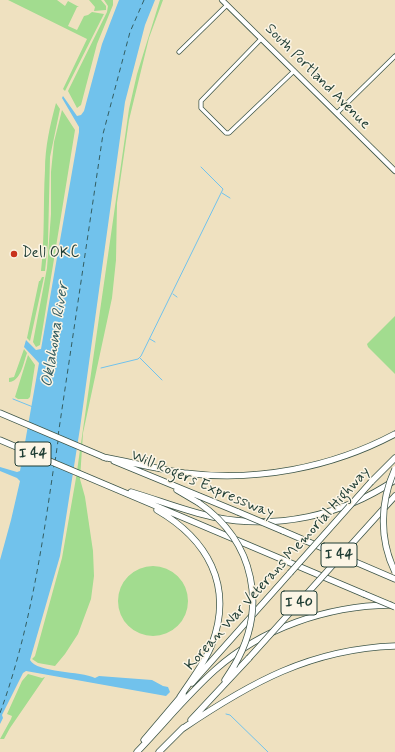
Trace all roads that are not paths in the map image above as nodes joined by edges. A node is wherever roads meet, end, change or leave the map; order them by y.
1 (222, 0) edge
2 (227, 5) junction
3 (261, 39) junction
4 (179, 52) dead end
5 (395, 56) edge
6 (294, 71) junction
7 (337, 113) junction
8 (395, 171) edge
9 (0, 413) edge
10 (395, 434) edge
11 (0, 440) edge
12 (103, 457) junction
13 (395, 458) edge
14 (395, 469) edge
15 (395, 480) edge
16 (167, 483) junction
17 (108, 486) junction
18 (395, 496) edge
19 (139, 499) junction
20 (395, 572) edge
21 (395, 579) edge
22 (395, 606) edge
23 (395, 646) edge
24 (214, 696) junction
25 (180, 697) junction
26 (182, 729) junction
27 (134, 752) edge
28 (138, 752) edge
29 (159, 752) edge

1 - 2 main road, South Portland Avenue
2 - 3 main road, South Portland Avenue
2 - 4 street
3 - 6 main road, South Portland Avenue
3 - 6 street
5 - 7 street
6 - 7 main road, South Portland Avenue
7 - 8 main road, South Portland Avenue
9 - 12 highway, Will Rogers Expressway / I 44
10 - 12 highway
11 - 17 highway, I 44
12 - 16 highway, Will Rogers Expressway / I 44
13 - 25 highway, Korean War Veterans Memorial Highway / I 40, bridge
14 - 20 highway, bridge
15 - 17 highway
16 - 21 highway, Will Rogers Expressway / I 44, bridge
16 - 24 highway, bridge
17 - 19 highway, I 44
18 - 24 highway, I 40, bridge
19 - 22 highway, I 44, bridge
19 - 25 highway
22 - 28 highway
23 - 26 highway
24 - 26 highway, I 40
25 - 27 highway, I 40
26 - 29 highway, I 40

